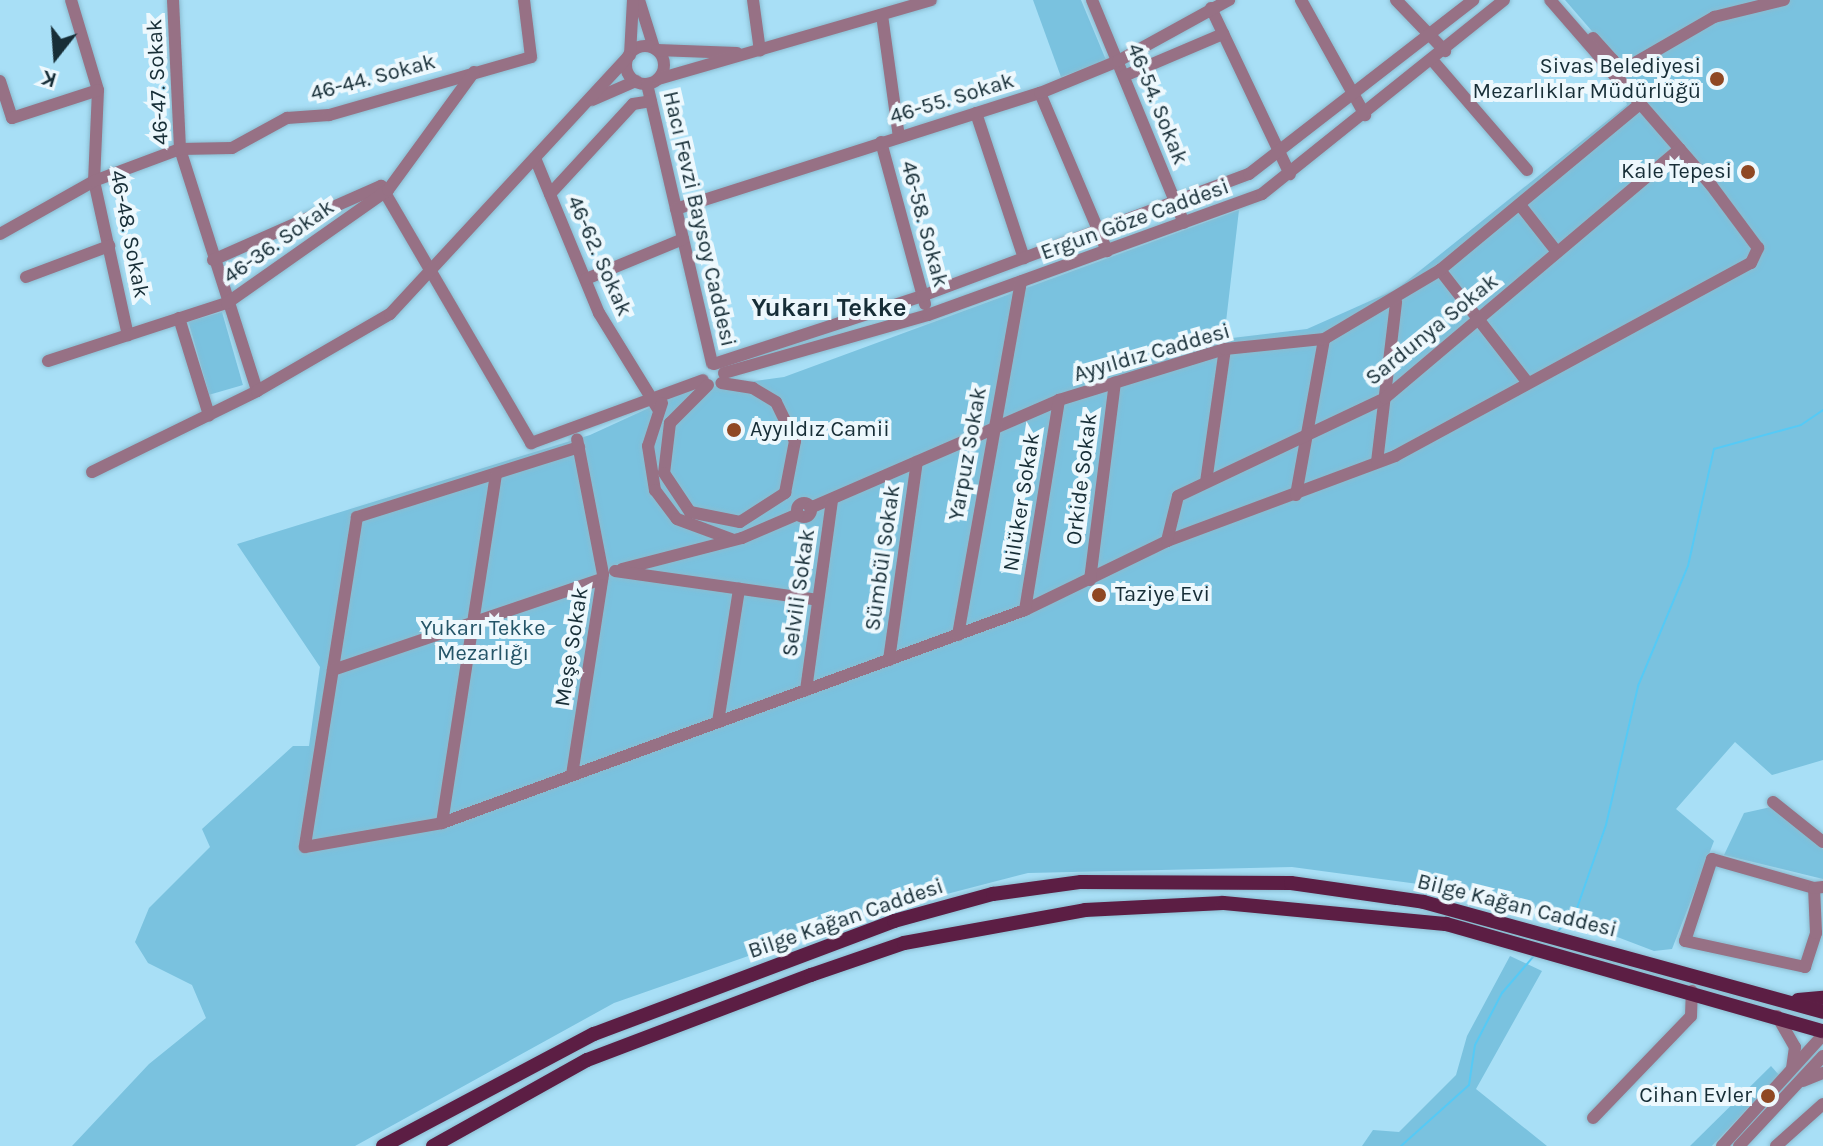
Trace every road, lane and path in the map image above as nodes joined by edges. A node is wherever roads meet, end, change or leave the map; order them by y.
1 (71, 0) edge
2 (173, 0) edge
3 (524, 0) edge
4 (636, 0) edge
5 (753, 0) edge
6 (931, 0) edge
7 (1092, 0) edge
8 (1229, 0) edge
9 (1301, 0) edge
10 (1396, 0) edge
11 (1473, 0) edge
12 (1504, 0) edge
13 (1550, 0) edge
14 (1559, 0) edge
15 (1784, 0) edge
16 (913, 3) edge
17 (1211, 8) junction
18 (882, 15) junction
19 (1223, 34) junction
20 (1429, 35) junction
21 (655, 49) junction
22 (760, 51) junction
23 (1445, 51) junction
24 (629, 56) junction
25 (1118, 61) junction
26 (1433, 61) junction
27 (474, 72) junction
28 (1614, 75) junction
29 (1124, 76) junction
30 (0, 81) edge
31 (647, 81) junction
32 (98, 90) junction
33 (1040, 93) junction
34 (1353, 97) junction
35 (651, 101) junction
36 (585, 103) junction
37 (1640, 104) junction
38 (976, 113) junction
39 (1365, 115) junction
40 (899, 137) junction
41 (881, 142) junction
42 (180, 149) junction
43 (1680, 149) junction
44 (1276, 154) junction
45 (535, 158) junction
46 (1259, 166) junction
47 (1527, 170) dead end
48 (1290, 174) junction
49 (94, 181) junction
50 (1274, 187) junction
51 (388, 190) junction
52 (550, 194) junction
53 (1175, 200) junction
54 (1520, 205) junction
55 (676, 209) junction
56 (1184, 223) junction
57 (1097, 230) junction
58 (0, 234) edge
59 (683, 239) junction
60 (109, 246) junction
61 (1107, 251) junction
62 (1557, 252) junction
63 (1024, 258) junction
64 (213, 260) junction
65 (1440, 270) junction
66 (431, 274) junction
67 (26, 277) dead end
68 (586, 279) junction
69 (1021, 282) junction
70 (922, 296) junction
71 (1396, 302) junction
72 (227, 303) junction
73 (928, 315) junction
74 (179, 318) junction
75 (1479, 320) junction
76 (818, 331) junction
77 (128, 335) junction
78 (800, 338) junction
79 (1324, 339) junction
80 (1225, 349) junction
81 (823, 350) junction
82 (805, 354) junction
83 (48, 361) dead end
84 (714, 375) junction
85 (1115, 383) junction
86 (1528, 383) junction
87 (257, 391) junction
88 (1385, 398) junction
89 (1059, 400) junction
90 (656, 404) junction
91 (209, 415) junction
92 (992, 425) junction
93 (576, 431) junction
94 (1307, 437) junction
95 (579, 447) junction
96 (917, 462) junction
97 (1377, 462) junction
98 (92, 472) dead end
99 (496, 474) junction
100 (791, 480) junction
101 (1206, 482) junction
102 (1296, 495) junction
103 (781, 498) junction
104 (832, 501) junction
105 (804, 508) junction
106 (734, 540) junction
107 (1167, 541) junction
108 (607, 575) junction
109 (1090, 580) junction
110 (739, 589) junction
111 (818, 600) junction
112 (1025, 610) junction
113 (473, 623) junction
114 (958, 635) junction
115 (889, 660) junction
116 (333, 670) junction
117 (806, 690) junction
118 (718, 722) junction
119 (572, 775) junction
120 (1773, 802) dead end
121 (442, 823) junction
122 (1823, 842) edge
123 (1819, 888) edge
124 (1522, 934) junction
125 (1692, 991) junction
126 (1823, 998) edge
127 (1781, 1001) junction
128 (1823, 1012) edge
129 (1777, 1016) junction
130 (1823, 1031) edge
131 (1823, 1056) edge
132 (1792, 1068) junction
133 (1823, 1073) edge
134 (1793, 1085) junction
135 (1823, 1104) edge
136 (1593, 1118) dead end
137 (383, 1146) edge
138 (433, 1146) edge
139 (1722, 1146) edge
140 (1739, 1146) edge
141 (1776, 1146) edge

1 - 32 street, 46-48. Sokak
2 - 42 street, 46-47. Sokak
3 - 27 street, 46-44. Sokak
4 - 21 street
4 - 24 street
5 - 22 street
6 - 16 street
7 - 25 street, 46-54. Sokak
8 - 17 street, 46-55. Sokak
9 - 34 street
10 - 20 street
11 - 20 street, Ergun Göze Caddesi
12 - 23 street, Ergun Göze Caddesi
13 - 28 street
14 - 28 street
15 - 28 street
16 - 18 street
17 - 19 street
17 - 25 street, 46-55. Sokak
18 - 22 street
18 - 40 street
19 - 29 street
19 - 44 street
20 - 23 street
20 - 34 street, Ergun Göze Caddesi
21 - 22 street
21 - 24 street
21 - 31 street
22 - 31 street
23 - 26 street, Ergun Göze Caddesi
24 - 31 street
24 - 36 street
25 - 29 street, 46-54. Sokak
25 - 33 street, 46-55. Sokak
26 - 39 street, Ergun Göze Caddesi
26 - 47 street
27 - 42 street, 46-44. Sokak
27 - 51 street, 46-36. Sokak
28 - 37 street
29 - 53 street, 46-54. Sokak
30 - 32 street
31 - 35 street, Hacı Fevzi Baysoy Caddesi
31 - 36 street
32 - 49 street, 46-48. Sokak
33 - 38 street, 46-55. Sokak
33 - 57 street
34 - 39 street
34 - 44 street, Ergun Göze Caddesi
35 - 52 street
35 - 55 street, Hacı Fevzi Baysoy Caddesi
36 - 45 street
37 - 43 street
37 - 54 street, Ayyıldız Caddesi
38 - 40 street, 46-55. Sokak
38 - 63 street
39 - 48 street, Ergun Göze Caddesi
40 - 41 street, 46-55. Sokak
41 - 55 street, 46-55. Sokak
41 - 70 street, 46-58. Sokak
42 - 49 street, 46-44. Sokak
42 - 64 street, 46-47. Sokak
43 - 62 street, Sardunya Sokak
43 - 86 street
44 - 46 street, Ergun Göze Caddesi
44 - 48 street
45 - 52 street, 46-62. Sokak
45 - 66 street
46 - 50 street
46 - 53 street, Ergun Göze Caddesi
48 - 50 street, Ergun Göze Caddesi
49 - 58 street, 46-44. Sokak
49 - 60 street, 46-48. Sokak
50 - 56 street, Ergun Göze Caddesi
51 - 64 street
51 - 66 street
51 - 72 street, 46-36. Sokak
52 - 68 street, 46-62. Sokak
53 - 56 street, 46-54. Sokak
53 - 57 street, Ergun Göze Caddesi
54 - 62 street
54 - 65 street, Ayyıldız Caddesi
55 - 59 street, Hacı Fevzi Baysoy Caddesi
56 - 61 street, Ergun Göze Caddesi
57 - 61 street
57 - 63 street, Ergun Göze Caddesi
59 - 68 street
59 - 84 street, Hacı Fevzi Baysoy Caddesi
60 - 67 street
60 - 77 street, 46-48. Sokak
61 - 69 street, Ergun Göze Caddesi
62 - 75 street, Sardunya Sokak
63 - 70 street, Ergun Göze Caddesi
64 - 72 street, 46-47. Sokak
65 - 71 street, Ayyıldız Caddesi
65 - 75 street
66 - 87 street
66 - 93 street, Ergun Göze Caddesi
68 - 90 street, 46-62. Sokak
69 - 73 street, Ergun Göze Caddesi
69 - 92 street, Yarpuz Sokak
70 - 73 street, 46-58. Sokak
70 - 76 street, Ergun Göze Caddesi
71 - 79 street, Ayyıldız Caddesi
71 - 88 street
72 - 74 street, 46-36. Sokak
72 - 87 street, 46-47. Sokak
73 - 81 street, Ergun Göze Caddesi
74 - 77 street, 46-36. Sokak
74 - 91 street
75 - 86 street
75 - 88 street, Sardunya Sokak
76 - 78 street, Ergun Göze Caddesi
76 - 81 street
77 - 83 street, 46-36. Sokak
78 - 82 street
78 - 84 street, Ergun Göze Caddesi
79 - 80 street, Ayyıldız Caddesi
79 - 94 street
80 - 85 street, Ayyıldız Caddesi
80 - 101 street
81 - 82 street, Ergun Göze Caddesi
82 - 84 street, Ergun Göze Caddesi
84 - 90 street, Ergun Göze Caddesi
84 - 100 street
84 - 103 street
85 - 89 street, Ayyıldız Caddesi
85 - 109 street, Orkide Sokak
86 - 97 street
87 - 91 street
88 - 94 street, Sardunya Sokak
88 - 97 street
89 - 92 street, Ayyıldız Caddesi
89 - 112 street, Nilüker Sokak
90 - 93 street, Ergun Göze Caddesi
90 - 106 street
91 - 98 street
92 - 96 street, Ayyıldız Caddesi
92 - 114 street, Yarpuz Sokak
93 - 95 street, Meşe Sokak
94 - 101 street, Sardunya Sokak
94 - 102 street
95 - 99 street
95 - 108 street, Meşe Sokak
96 - 104 street, Ayyıldız Caddesi
96 - 115 street, Sümbül Sokak
97 - 102 street
99 - 113 street
99 - 116 street
100 - 103 street
100 - 105 street
101 - 107 street, Sardunya Sokak
102 - 107 street
103 - 105 street
104 - 105 street, Ayyıldız Caddesi
104 - 111 street, Selvili Sokak
105 - 106 street, Ayyıldız Caddesi
106 - 108 street, Ayyıldız Caddesi
107 - 109 street
108 - 110 street
108 - 113 street, Ayyıldız Caddesi
108 - 119 street, Meşe Sokak
109 - 112 street
110 - 111 street
110 - 118 street
111 - 117 street, Selvili Sokak
112 - 114 street
113 - 116 street, Ayyıldız Caddesi
113 - 121 street
114 - 115 street
115 - 117 street
116 - 121 street
117 - 118 street
118 - 119 street
119 - 121 street
120 - 122 street
123 - 123 street
124 - 125 main road, Bilge Kağan Caddesi
124 - 127 main road, Bilge Kağan Caddesi
124 - 137 main road, Bilge Kağan Caddesi
124 - 138 main road, Bilge Kağan Caddesi
125 - 129 main road, Bilge Kağan Caddesi
125 - 136 street
126 - 127 main road
127 - 128 main road, Bilge Kağan Caddesi
129 - 130 main road, Bilge Kağan Caddesi
129 - 132 street
130 - 132 street
131 - 134 street
132 - 139 street
133 - 134 street
134 - 140 street
135 - 141 street

